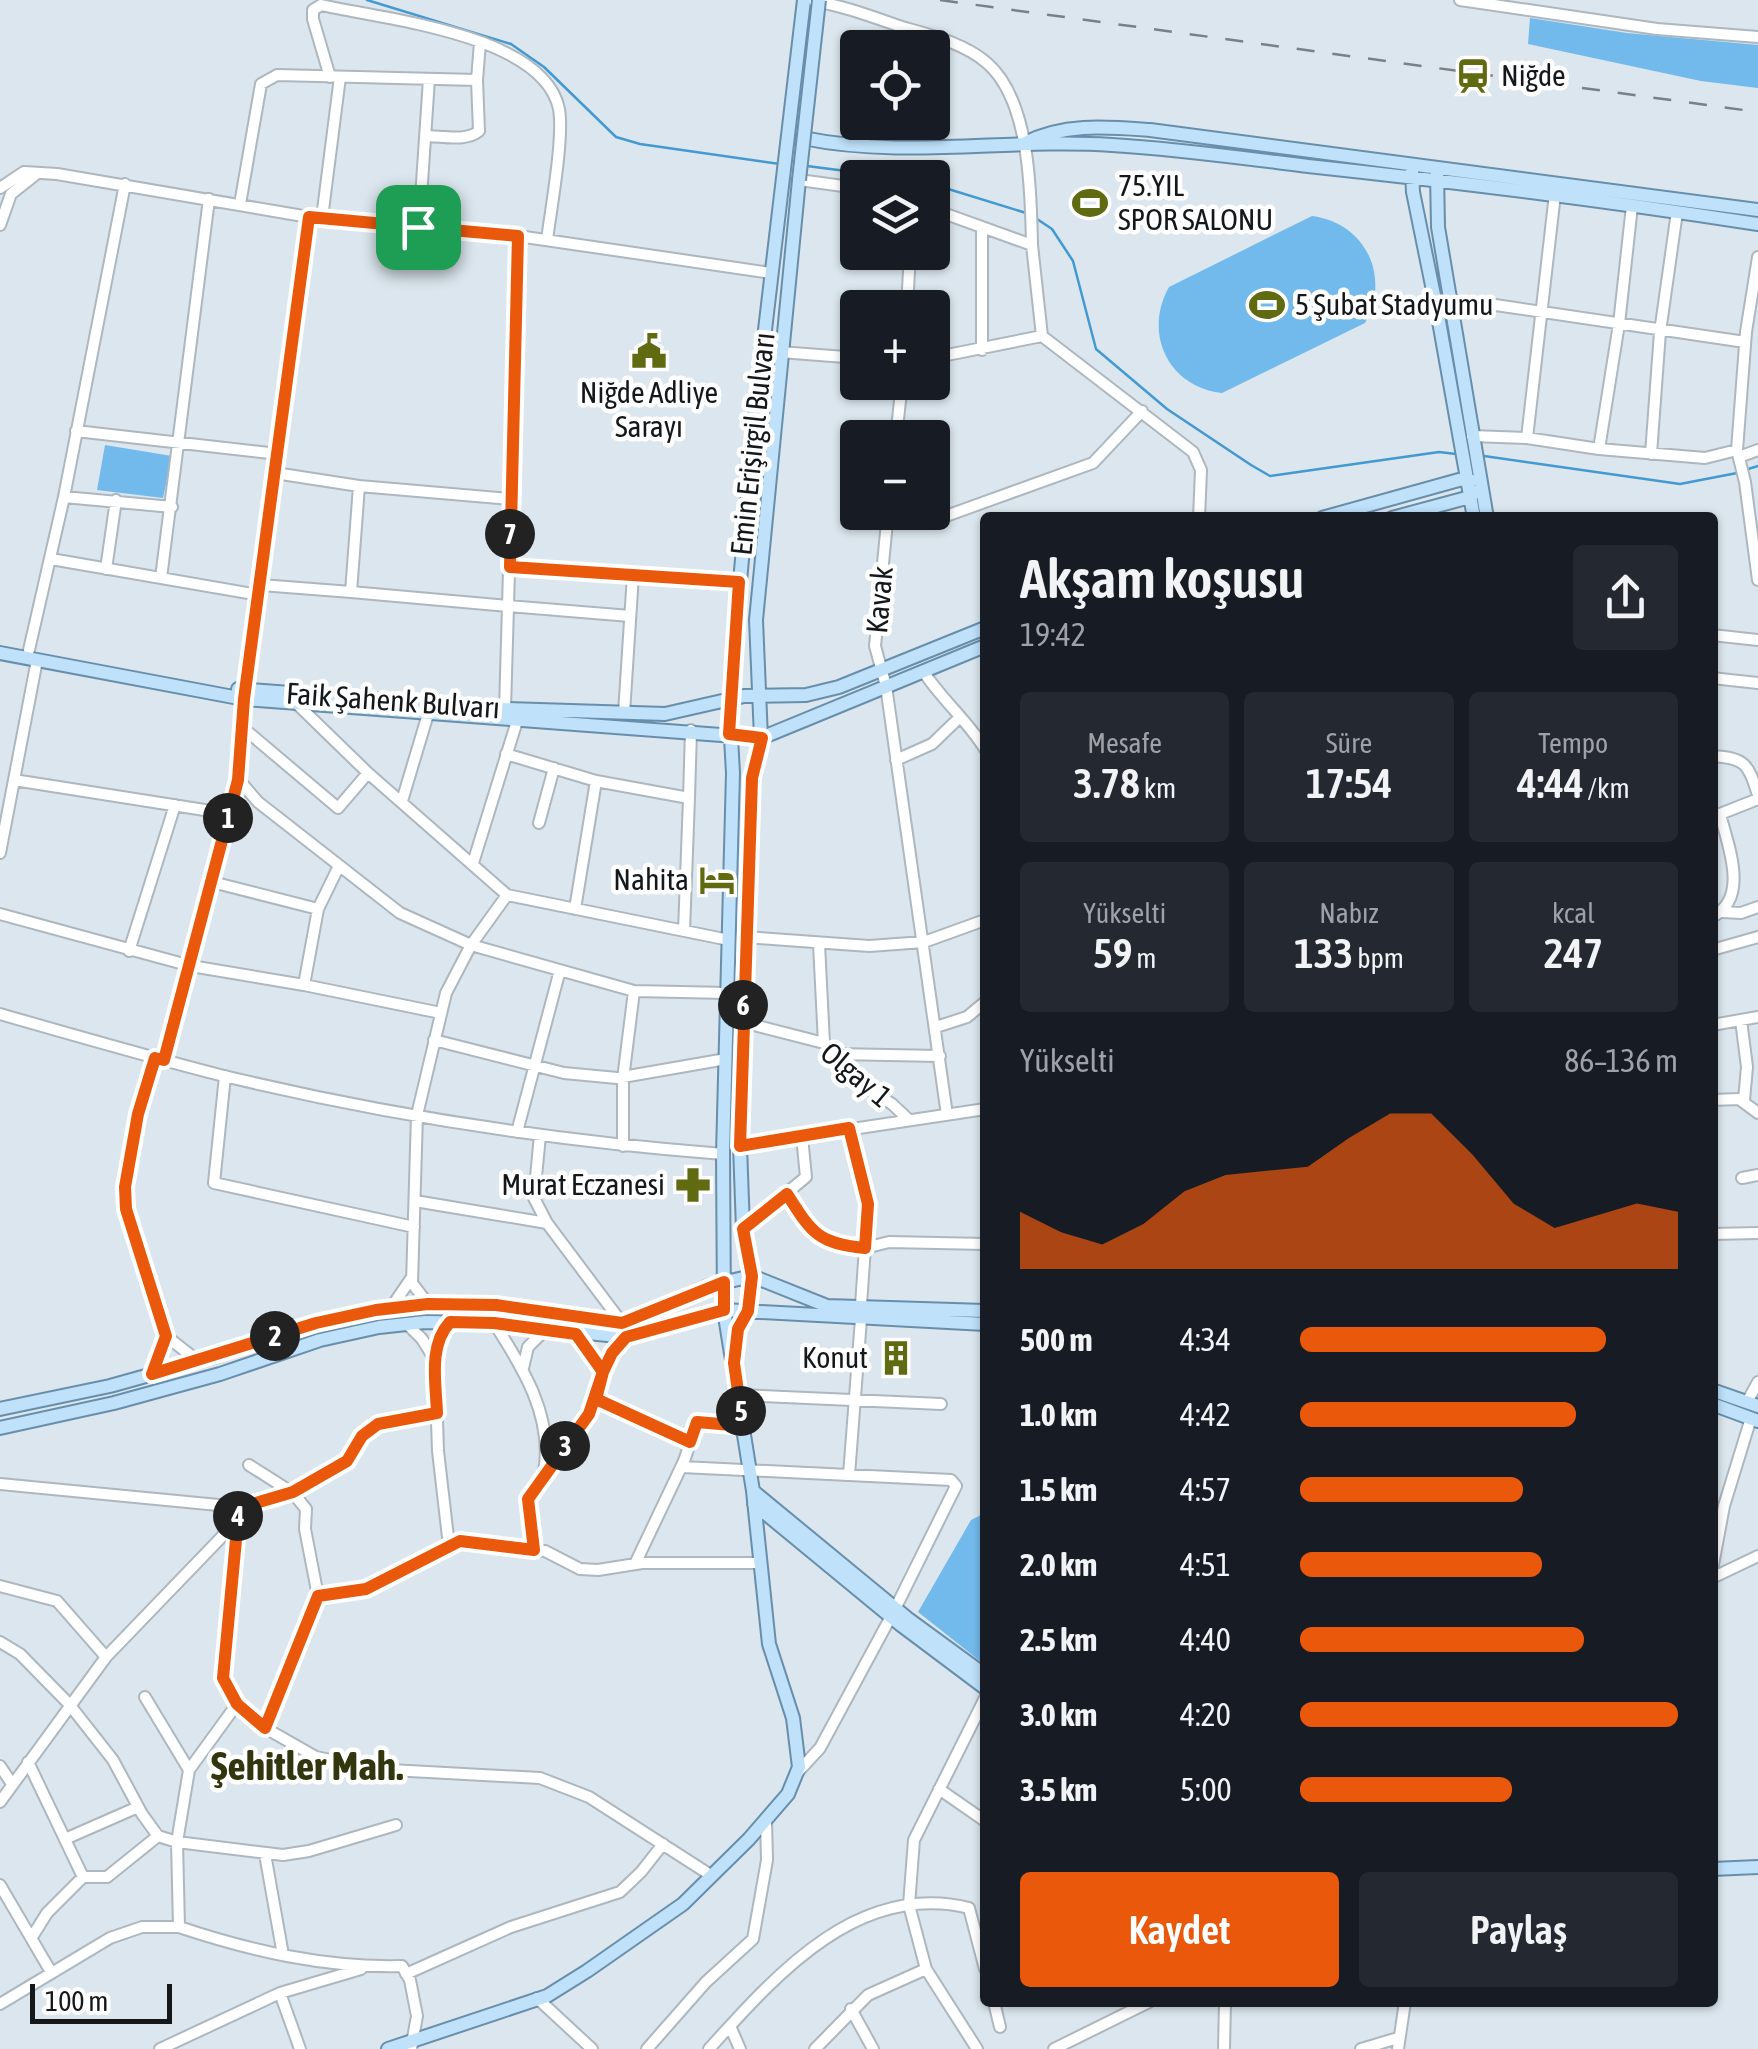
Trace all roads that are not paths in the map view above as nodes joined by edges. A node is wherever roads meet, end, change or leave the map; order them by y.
1 (806, 0) edge
2 (819, 0) edge
3 (1460, 0) edge
4 (1548, 6) edge
5 (1758, 37) edge
6 (480, 42) junction
7 (335, 77) junction
8 (429, 79) junction
9 (477, 80) junction
10 (425, 136) junction
11 (803, 138) junction
12 (1023, 144) junction
13 (1425, 164) junction
14 (35, 175) junction
15 (1410, 177) junction
16 (1437, 179) junction
17 (799, 180) junction
18 (124, 184) junction
19 (840, 186) edge
20 (0, 188) edge
21 (1555, 194) junction
22 (209, 199) junction
23 (240, 204) junction
24 (1632, 206) junction
25 (1758, 210) edge
26 (1677, 212) junction
27 (950, 215) edge
28 (309, 217) junction
29 (322, 218) junction
30 (1758, 224) edge
31 (0, 225) edge
32 (418, 227) junction
33 (982, 227) junction
34 (518, 236) junction
35 (547, 240) junction
36 (1032, 245) junction
37 (1758, 257) edge
38 (771, 274) junction
39 (1444, 309) junction
40 (1542, 313) junction
41 (1619, 324) junction
42 (1758, 325) edge
43 (1660, 332) junction
44 (1042, 336) junction
45 (1745, 341) junction
46 (982, 350) junction
47 (1758, 351) edge
48 (780, 352) junction
49 (950, 355) edge
50 (840, 357) edge
51 (1142, 411) junction
52 (76, 431) junction
53 (1527, 438) junction
54 (1468, 442) junction
55 (180, 444) junction
56 (1599, 449) junction
57 (1758, 450) edge
58 (278, 454) junction
59 (1651, 454) junction
60 (1738, 456) junction
61 (1468, 468) junction
62 (276, 473) junction
63 (1745, 479) junction
64 (1758, 479) edge
65 (359, 486) junction
66 (1476, 492) junction
67 (64, 496) junction
68 (511, 499) junction
69 (116, 500) junction
70 (172, 507) junction
71 (1200, 512) edge
72 (1340, 512) edge
73 (1411, 512) edge
74 (1474, 512) edge
75 (1485, 512) edge
76 (950, 515) edge
77 (886, 530) edge
78 (1755, 551) edge
79 (51, 559) junction
80 (510, 567) junction
81 (106, 569) junction
82 (633, 575) junction
83 (161, 578) junction
84 (1758, 580) edge
85 (739, 582) junction
86 (260, 590) junction
87 (351, 592) junction
88 (508, 606) junction
89 (630, 616) junction
90 (980, 630) edge
91 (1718, 636) edge
92 (1758, 640) edge
93 (0, 644) edge
94 (980, 648) edge
95 (0, 652) edge
96 (33, 654) junction
97 (882, 670) junction
98 (923, 671) junction
99 (1718, 679) edge
100 (1758, 683) edge
101 (886, 686) junction
102 (245, 695) junction
103 (760, 697) junction
104 (729, 702) junction
105 (298, 704) junction
106 (504, 709) junction
107 (624, 712) junction
108 (428, 714) junction
109 (960, 718) junction
110 (517, 721) junction
111 (980, 724) edge
112 (242, 727) junction
113 (972, 727) junction
114 (692, 730) junction
115 (729, 734) junction
116 (762, 738) junction
117 (980, 741) edge
118 (506, 754) junction
119 (1718, 757) edge
120 (896, 760) junction
121 (554, 768) junction
122 (368, 772) junction
123 (14, 780) junction
124 (238, 780) junction
125 (596, 781) junction
126 (1758, 797) edge
127 (689, 798) junction
128 (402, 802) junction
129 (174, 805) junction
130 (1718, 813) edge
131 (230, 814) junction
132 (1718, 820) edge
133 (539, 824) dead end
134 (0, 853) edge
135 (473, 863) junction
136 (340, 866) junction
137 (212, 882) junction
138 (508, 896) junction
139 (1758, 907) edge
140 (575, 909) junction
141 (318, 910) junction
142 (0, 914) edge
143 (1718, 914) edge
144 (980, 922) edge
145 (684, 930) junction
146 (745, 937) junction
147 (1758, 938) edge
148 (728, 940) junction
149 (924, 942) junction
150 (472, 944) junction
151 (819, 944) junction
152 (1718, 948) edge
153 (129, 950) junction
154 (191, 966) junction
155 (560, 970) junction
156 (304, 985) junction
157 (634, 991) junction
158 (727, 992) junction
159 (980, 1006) edge
160 (441, 1013) junction
161 (0, 1014) edge
162 (1758, 1017) edge
163 (1741, 1020) junction
164 (742, 1022) junction
165 (1718, 1024) edge
166 (936, 1027) junction
167 (434, 1040) junction
168 (824, 1043) junction
169 (836, 1054) junction
170 (940, 1056) junction
171 (160, 1059) junction
172 (726, 1059) junction
173 (534, 1065) junction
174 (1753, 1066) edge
175 (225, 1076) junction
176 (624, 1079) junction
177 (1718, 1100) edge
178 (1744, 1100) junction
179 (980, 1110) edge
180 (1758, 1113) edge
181 (417, 1115) junction
182 (948, 1115) junction
183 (908, 1120) junction
184 (849, 1128) junction
185 (517, 1132) junction
186 (540, 1135) junction
187 (802, 1138) junction
188 (623, 1146) junction
189 (740, 1146) junction
190 (723, 1154) junction
191 (1758, 1175) edge
192 (1742, 1178) dead end
193 (787, 1194) junction
194 (415, 1201) junction
195 (547, 1223) junction
196 (414, 1227) junction
197 (743, 1229) junction
198 (1758, 1233) edge
199 (1718, 1234) edge
200 (980, 1244) edge
201 (865, 1248) junction
202 (412, 1276) junction
203 (752, 1276) junction
204 (724, 1282) junction
205 (428, 1304) junction
206 (392, 1308) junction
207 (724, 1310) junction
208 (748, 1311) junction
209 (980, 1311) edge
210 (861, 1312) junction
211 (450, 1322) junction
212 (494, 1323) junction
213 (406, 1324) junction
214 (980, 1324) edge
215 (546, 1329) junction
216 (624, 1330) junction
217 (576, 1334) junction
218 (166, 1336) junction
219 (435, 1360) junction
220 (198, 1362) junction
221 (734, 1363) junction
222 (523, 1369) junction
223 (603, 1372) junction
224 (152, 1374) junction
225 (1758, 1382) edge
226 (1718, 1393) edge
227 (738, 1395) junction
228 (596, 1399) junction
229 (854, 1401) junction
230 (940, 1404) dead end
231 (1718, 1405) edge
232 (0, 1410) edge
233 (1754, 1412) edge
234 (437, 1413) junction
235 (743, 1426) junction
236 (0, 1428) edge
237 (690, 1442) junction
238 (249, 1465) dead end
239 (682, 1467) junction
240 (750, 1471) junction
241 (544, 1475) junction
242 (849, 1475) junction
243 (0, 1484) edge
244 (293, 1492) junction
245 (753, 1494) junction
246 (238, 1514) junction
247 (1718, 1538) edge
248 (450, 1546) junction
249 (534, 1550) junction
250 (1758, 1556) edge
251 (760, 1563) junction
252 (635, 1564) junction
253 (1718, 1575) edge
254 (0, 1586) edge
255 (318, 1596) junction
256 (893, 1613) junction
257 (0, 1642) edge
258 (106, 1657) junction
259 (980, 1673) edge
260 (980, 1684) edge
261 (144, 1697) dead end
262 (69, 1704) junction
263 (237, 1704) junction
264 (980, 1708) edge
265 (265, 1728) junction
266 (28, 1762) junction
267 (0, 1766) edge
268 (188, 1770) junction
269 (796, 1774) junction
270 (12, 1784) junction
271 (939, 1788) junction
272 (0, 1802) edge
273 (138, 1807) junction
274 (980, 1817) edge
275 (766, 1820) junction
276 (396, 1824) dead end
277 (158, 1836) junction
278 (66, 1839) junction
279 (177, 1842) junction
280 (663, 1844) junction
281 (265, 1854) junction
282 (1758, 1867) edge
283 (1718, 1869) edge
284 (712, 1876) junction
285 (83, 1877) junction
286 (0, 1885) edge
287 (909, 1905) junction
288 (179, 1927) junction
289 (32, 1938) junction
290 (980, 1950) edge
291 (283, 1955) junction
292 (367, 1967) junction
293 (926, 1968) junction
294 (51, 1972) junction
295 (406, 1974) junction
296 (280, 1992) junction
297 (538, 1998) junction
298 (0, 2004) edge
299 (995, 2007) edge
300 (1137, 2007) edge
301 (1224, 2007) edge
302 (1404, 2007) edge
303 (850, 2009) junction
304 (730, 2026) junction
305 (1000, 2027) dead end
306 (1398, 2044) edge
307 (411, 2045) edge
308 (160, 2049) edge
309 (300, 2049) edge
310 (388, 2049) edge
311 (592, 2049) edge
312 (648, 2049) edge
313 (709, 2049) edge
314 (740, 2049) edge
315 (814, 2049) edge
316 (873, 2049) edge
317 (977, 2049) edge
318 (1054, 2049) edge
319 (1224, 2049) edge
320 (1361, 2049) edge

1 - 12 street
1 - 38 main road, Emin Erişirgil Bulvarı
2 - 11 main road, Emin Erişirgil Bulvarı, bridge
3 - 4 street
4 - 5 street
6 - 7 street
6 - 9 street
6 - 35 street
7 - 8 street
7 - 23 street
7 - 29 street
8 - 9 street
8 - 10 street
9 - 10 street
10 - 32 street
11 - 12 main road
11 - 17 main road, Emin Erişirgil Bulvarı, bridge
12 - 13 main road
12 - 15 main road
12 - 36 street
13 - 15 main road
13 - 16 main road
13 - 25 main road
14 - 18 street
14 - 20 street
14 - 31 street
15 - 16 main road
15 - 39 main road
16 - 21 main road
16 - 39 main road
17 - 19 street
17 - 48 main road, Emin Erişirgil Bulvarı
18 - 22 street
18 - 52 street
21 - 24 main road
21 - 40 street
22 - 23 street
22 - 55 street
23 - 28 street
24 - 26 main road
24 - 41 street
26 - 30 main road
26 - 43 street
27 - 33 street
28 - 29 street
28 - 58 street
29 - 32 street
32 - 34 street
33 - 36 street
33 - 46 street
34 - 35 street
34 - 68 street
35 - 38 street
36 - 44 street
37 - 45 street
38 - 85 main road, Emin Erişirgil Bulvarı
39 - 40 street
39 - 54 main road
40 - 41 street
40 - 53 street
41 - 43 street
41 - 56 street
42 - 45 street
43 - 45 street
43 - 59 street
44 - 46 street
44 - 51 street
45 - 47 street
45 - 60 street
46 - 49 street
48 - 50 street
48 - 103 main road, Emin Erişirgil Bulvarı
51 - 71 street
51 - 76 street
52 - 55 street
52 - 67 street
53 - 54 street
53 - 56 street
54 - 61 main road
55 - 58 street
55 - 70 street
56 - 59 street
57 - 60 street
58 - 62 street
59 - 60 street
60 - 63 street
61 - 66 main road
61 - 72 main road
62 - 65 street
62 - 86 street
63 - 64 street
63 - 78 street
65 - 68 street
65 - 87 street
66 - 73 main road
66 - 74 main road
66 - 75 main road
67 - 69 street
67 - 79 street
68 - 80 street
69 - 70 street
69 - 81 street
70 - 83 street
77 - 97 street, Kavak
78 - 84 street
79 - 81 street
79 - 96 street
80 - 82 street
80 - 88 street
81 - 83 street
82 - 85 street
82 - 89 street
83 - 86 street
85 - 104 main road, Emin Erişirgil Bulvarı
86 - 87 street
86 - 102 street
87 - 88 street
88 - 89 street
88 - 106 street
89 - 107 street
90 - 97 main road, Faik Şahenk Bulvarı
91 - 92 street
93 - 96 main road, Faik Şahenk Bulvarı
94 - 98 main road
95 - 96 main road, Faik Şahenk Bulvarı
96 - 102 main road, Faik Şahenk Bulvarı
96 - 123 street
97 - 101 street, Kavak
97 - 103 main road, Faik Şahenk Bulvarı
98 - 101 main road
98 - 109 street
99 - 100 street
101 - 116 main road
101 - 120 street, Kavak
102 - 105 main road, Faik Şahenk Bulvarı
102 - 106 main road, Faik Şahenk Bulvarı
102 - 112 street
103 - 104 main road, Faik Şahenk Bulvarı
103 - 116 main road, Emin Erişirgil Bulvarı
104 - 107 main road, Faik Şahenk Bulvarı
104 - 115 main road, Emin Erişirgil Bulvarı
105 - 108 main road, Faik Şahenk Bulvarı
105 - 122 street
106 - 107 main road, Faik Şahenk Bulvarı
108 - 110 main road, Faik Şahenk Bulvarı
108 - 128 street
109 - 113 street
109 - 120 street
110 - 114 main road, Faik Şahenk Bulvarı
110 - 118 street
111 - 113 street
112 - 122 street
112 - 124 street
113 - 117 street
114 - 115 main road, Faik Şahenk Bulvarı
114 - 127 street
115 - 116 main road, Faik Şahenk Bulvarı
115 - 148 main road, Emin Erişirgil Bulvarı
116 - 146 main road, Emin Erişirgil Bulvarı
118 - 121 street
118 - 135 street
119 - 126 street
120 - 149 street, Kavak
121 - 125 street
121 - 133 street
122 - 128 street
123 - 129 street
123 - 134 street
124 - 131 street
124 - 136 street
125 - 127 street
125 - 140 street
126 - 130 street
127 - 145 street
128 - 135 street
129 - 131 street
129 - 153 street
131 - 137 street
132 - 143 street
135 - 138 street
136 - 141 street
136 - 150 street
137 - 141 street
137 - 154 street
138 - 140 street
138 - 150 street
139 - 143 street
140 - 145 street
141 - 156 street
142 - 153 street
144 - 149 street
145 - 148 street
146 - 151 street
146 - 164 main road, Emin Erişirgil Bulvarı
147 - 152 street
148 - 158 main road, Emin Erişirgil Bulvarı
149 - 151 street
149 - 166 street, Kavak
150 - 155 street
150 - 160 street
151 - 168 street
153 - 154 street
154 - 156 street
154 - 171 street
155 - 157 street
155 - 173 street
156 - 160 street
157 - 158 street
157 - 176 street
158 - 172 main road, Emin Erişirgil Bulvarı
159 - 166 street
160 - 167 street
161 - 171 street
162 - 163 street
163 - 165 street
163 - 174 street
164 - 168 street, Olgay 1
164 - 189 main road, Emin Erişirgil Bulvarı
166 - 170 street, Kavak
167 - 173 street
167 - 181 street
168 - 169 street, Olgay 1
169 - 170 street
169 - 183 street, Olgay 1
170 - 182 street, Kavak
171 - 175 street
171 - 218 street
172 - 176 street
172 - 190 main road, Emin Erişirgil Bulvarı
173 - 176 street
173 - 185 street
174 - 178 street
175 - 181 street
175 - 196 street
176 - 188 street
177 - 178 street
178 - 180 street
179 - 182 street
181 - 185 street
181 - 194 street
182 - 183 street
183 - 184 street
184 - 187 street
184 - 201 street
185 - 186 street
186 - 188 street
186 - 195 street
187 - 189 street
187 - 193 street
188 - 190 street
189 - 197 main road, Emin Erişirgil Bulvarı
190 - 204 main road, Emin Erişirgil Bulvarı
191 - 192 street
193 - 197 street
193 - 201 street
194 - 195 street
194 - 196 street
195 - 216 street
196 - 202 street
197 - 203 main road, Emin Erişirgil Bulvarı
198 - 199 street
200 - 201 street
201 - 210 street
202 - 205 street
202 - 206 street
203 - 204 main road
203 - 208 main road, Emin Erişirgil Bulvarı
203 - 210 main road
204 - 207 main road, Emin Erişirgil Bulvarı
204 - 216 main road
205 - 206 main road
205 - 216 main road
206 - 220 main road
207 - 208 main road
207 - 216 main road
207 - 221 main road, Emin Erişirgil Bulvarı
208 - 210 main road
208 - 221 main road, Emin Erişirgil Bulvarı
209 - 210 main road
210 - 214 main road
210 - 229 street
211 - 212 main road
211 - 213 main road
211 - 219 street
212 - 215 main road
212 - 222 street
213 - 219 street
213 - 236 main road
215 - 217 main road
215 - 222 street
216 - 217 main road
216 - 223 street
217 - 223 street
218 - 220 street
218 - 224 street
219 - 234 street
220 - 224 main road
221 - 227 main road, Emin Erişirgil Bulvarı
222 - 241 street
223 - 228 street
224 - 232 main road
225 - 233 street
226 - 233 main road
227 - 229 street
227 - 235 main road, Emin Erişirgil Bulvarı
228 - 237 street
228 - 241 street
229 - 230 street
229 - 242 street
231 - 233 main road
233 - 247 street
234 - 244 street
234 - 248 street
235 - 237 street
235 - 240 main road, Emin Erişirgil Bulvarı
237 - 239 street
238 - 244 street
239 - 240 street
239 - 252 street
240 - 242 street
240 - 245 main road, Emin Erişirgil Bulvarı
241 - 249 street
242 - 256 street
243 - 246 street
244 - 246 street
244 - 255 street
245 - 251 main road, Emin Erişirgil Bulvarı
245 - 256 main road
246 - 258 street
246 - 263 street
248 - 249 street
248 - 255 street
249 - 252 street
250 - 253 street
251 - 252 street
251 - 269 main road, Emin Erişirgil Bulvarı
254 - 258 street
255 - 265 street
256 - 259 main road
256 - 260 main road
256 - 269 street
257 - 262 street
258 - 262 street
261 - 268 street
262 - 266 street
262 - 273 street
263 - 265 street
263 - 268 street
264 - 271 street
265 - 280 street
266 - 270 street
266 - 278 street
267 - 270 street
268 - 279 street
269 - 275 main road
270 - 272 street
271 - 274 street
271 - 287 street
273 - 277 street
273 - 278 street
275 - 284 main road
275 - 312 street
276 - 281 street
277 - 279 street
277 - 285 street
278 - 285 street
279 - 281 street
279 - 288 street
280 - 284 street
280 - 295 street
281 - 291 street
282 - 283 main road
284 - 297 main road
285 - 289 street
286 - 289 street
287 - 290 street
287 - 293 street
287 - 304 street
288 - 291 street
288 - 294 street
289 - 294 street
291 - 292 street
292 - 295 street
292 - 296 street
293 - 303 street
293 - 317 street
294 - 298 street
295 - 307 street
296 - 308 street
296 - 309 street
297 - 307 main road
297 - 311 street
299 - 305 street
300 - 318 street
301 - 319 street
302 - 306 street
303 - 315 street
303 - 316 street
304 - 313 street
304 - 314 street
306 - 320 street
307 - 310 main road

